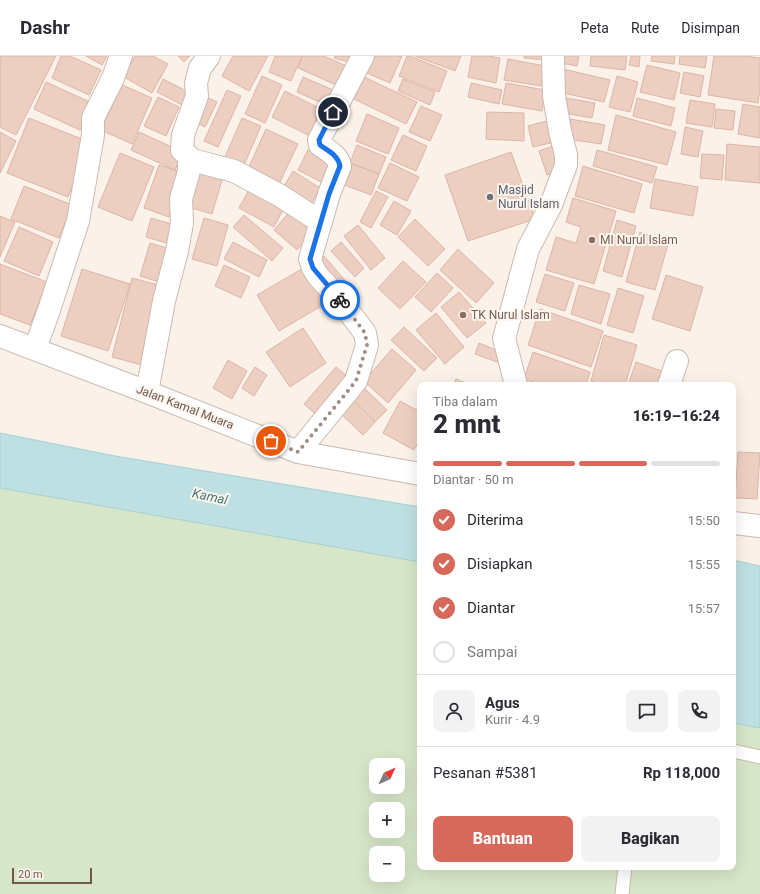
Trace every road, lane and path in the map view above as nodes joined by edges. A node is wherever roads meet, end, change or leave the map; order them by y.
1 (121, 56) edge
2 (209, 56) edge
3 (362, 56) edge
4 (552, 56) edge
5 (192, 160) junction
6 (322, 222) junction
7 (0, 336) edge
8 (35, 349) junction
9 (677, 361) dead end
10 (515, 382) edge
11 (670, 382) edge
12 (148, 392) junction
13 (298, 452) junction
14 (417, 473) edge
15 (736, 523) edge
16 (760, 526) edge
17 (736, 752) edge
18 (760, 757) edge
19 (625, 870) edge
20 (622, 894) edge

1 - 8 street
2 - 5 street
3 - 6 street
4 - 10 street
5 - 6 street
5 - 12 street
6 - 13 street
7 - 8 street, Jalan Kamal Muara
8 - 12 street, Jalan Kamal Muara
9 - 11 street
12 - 13 street, Jalan Kamal Muara
13 - 14 street, Jalan Kamal Muara
15 - 16 street
17 - 18 lane
19 - 20 lane

